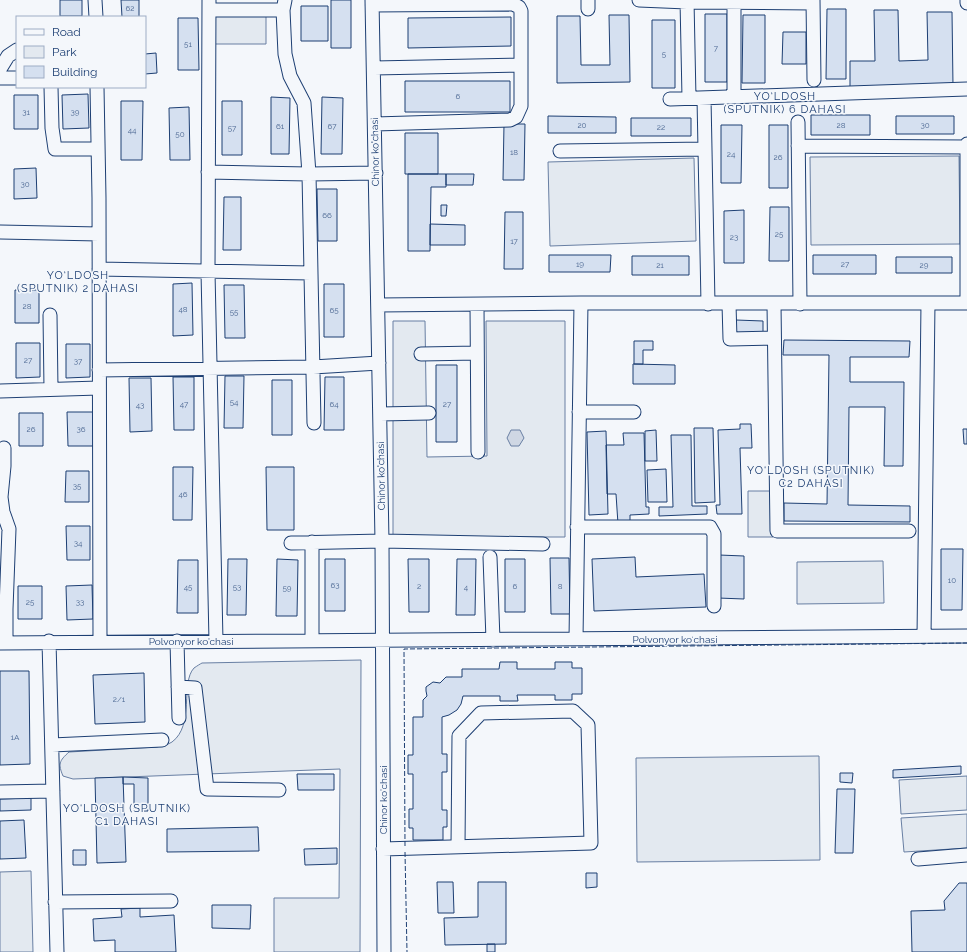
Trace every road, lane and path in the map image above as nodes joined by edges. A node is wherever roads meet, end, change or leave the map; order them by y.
1 (95, 0) edge
2 (639, 0) edge
3 (687, 1) edge
4 (813, 1) edge
5 (734, 2) junction
6 (372, 3) edge
7 (209, 5) edge
8 (284, 5) edge
9 (96, 16) edge
10 (16, 51) edge
11 (521, 65) junction
12 (374, 68) junction
13 (0, 69) edge
14 (0, 78) edge
15 (16, 78) edge
16 (814, 80) dead end
17 (51, 88) edge
18 (97, 88) edge
19 (967, 89) edge
20 (734, 96) junction
21 (689, 98) junction
22 (704, 98) junction
23 (670, 99) dead end
24 (798, 122) dead end
25 (375, 124) junction
26 (967, 145) edge
27 (798, 146) junction
28 (98, 149) junction
29 (706, 149) junction
30 (560, 151) dead end
31 (208, 172) junction
32 (376, 173) junction
33 (309, 174) junction
34 (0, 232) edge
35 (99, 234) junction
36 (99, 269) junction
37 (208, 272) junction
38 (311, 273) junction
39 (928, 303) junction
40 (967, 303) edge
41 (581, 304) junction
42 (708, 304) junction
43 (729, 304) junction
44 (774, 304) junction
45 (800, 304) junction
46 (378, 305) junction
47 (477, 305) junction
48 (50, 315) dead end
49 (774, 338) junction
50 (477, 353) junction
51 (421, 354) dead end
52 (379, 363) junction
53 (313, 367) junction
54 (210, 368) junction
55 (99, 370) junction
56 (99, 388) junction
57 (51, 389) junction
58 (0, 391) edge
59 (579, 412) junction
60 (634, 412) dead end
61 (429, 413) dead end
62 (380, 414) junction
63 (314, 423) dead end
64 (4, 448) dead end
65 (478, 452) dead end
66 (2, 466) edge
67 (577, 527) junction
68 (909, 531) dead end
69 (382, 541) junction
70 (312, 542) junction
71 (291, 543) dead end
72 (542, 544) dead end
73 (490, 557) dead end
74 (714, 606) dead end
75 (3, 627) edge
76 (967, 636) edge
77 (924, 637) junction
78 (576, 639) junction
79 (493, 640) junction
80 (49, 641) junction
81 (100, 641) junction
82 (177, 641) junction
83 (216, 641) junction
84 (312, 641) junction
85 (382, 641) junction
86 (3, 643) edge
87 (178, 687) junction
88 (179, 718) dead end
89 (162, 740) dead end
90 (52, 745) junction
91 (279, 790) dead end
92 (53, 791) junction
93 (0, 792) edge
94 (458, 846) junction
95 (383, 848) junction
96 (967, 856) edge
97 (918, 859) dead end
98 (171, 901) dead end
99 (55, 902) junction
100 (57, 952) edge
101 (384, 952) edge

1 - 9 street
2 - 3 street
3 - 5 street
3 - 21 street
4 - 5 street
4 - 16 street
5 - 20 street
6 - 11 street
6 - 12 street, Chinor ko'chasi
7 - 8 street
7 - 31 street
8 - 33 street
10 - 13 street
11 - 12 street
11 - 25 street
12 - 25 street, Chinor ko'chasi
14 - 15 street
17 - 28 street
18 - 28 street
19 - 20 street
20 - 22 street
21 - 22 street
21 - 23 street
22 - 29 street
24 - 27 street
25 - 32 street, Chinor ko'chasi
26 - 27 street
26 - 40 street
27 - 45 street
28 - 35 street
29 - 30 street
29 - 42 street
31 - 33 street
31 - 37 street
32 - 33 street
32 - 46 street, Chinor ko'chasi
33 - 38 street
34 - 35 street
35 - 36 street
36 - 37 street
36 - 55 street
37 - 38 street
37 - 54 street
38 - 53 street
39 - 40 street
39 - 45 street
39 - 77 street
41 - 42 street
41 - 47 street
41 - 59 street
42 - 43 street
43 - 44 street
43 - 49 street
44 - 45 street
44 - 49 street
46 - 47 street
46 - 52 street, Chinor ko'chasi
47 - 50 street
48 - 57 street
49 - 68 street
50 - 51 street
50 - 65 street
52 - 53 street
52 - 62 street, Chinor ko'chasi
53 - 54 street
53 - 63 street
54 - 55 street
54 - 83 street
55 - 56 street
56 - 57 street
56 - 81 street
57 - 58 street
59 - 60 street
59 - 67 street
61 - 62 street
62 - 69 street, Chinor ko'chasi
64 - 66 street
66 - 75 street
67 - 74 street
67 - 78 street
69 - 70 street
69 - 72 street
69 - 85 street, Chinor ko'chasi
70 - 71 street
70 - 84 street
73 - 79 street
75 - 86 street
76 - 77 street, Polvonyor koʻchasi
77 - 78 street, Polvonyor koʻchasi
78 - 79 street, Polvonyor koʻchasi
79 - 85 street, Polvonyor koʻchasi
80 - 81 street, Polvonyor ko'chasi
80 - 86 street, Polvonyor ko'chasi
80 - 90 street
81 - 82 street, Polvonyor ko'chasi
82 - 83 street, Polvonyor ko'chasi
82 - 87 street
83 - 84 street, Polvonyor ko'chasi
84 - 85 street, Polvonyor ko'chasi
85 - 95 street, Chinor ko'chasi
87 - 88 street
87 - 91 street
89 - 90 street
90 - 92 street
92 - 93 street
92 - 99 street
94 - 94 street
94 - 95 street
95 - 101 street, Chinor ko'chasi
96 - 97 street
98 - 99 street
99 - 100 street

